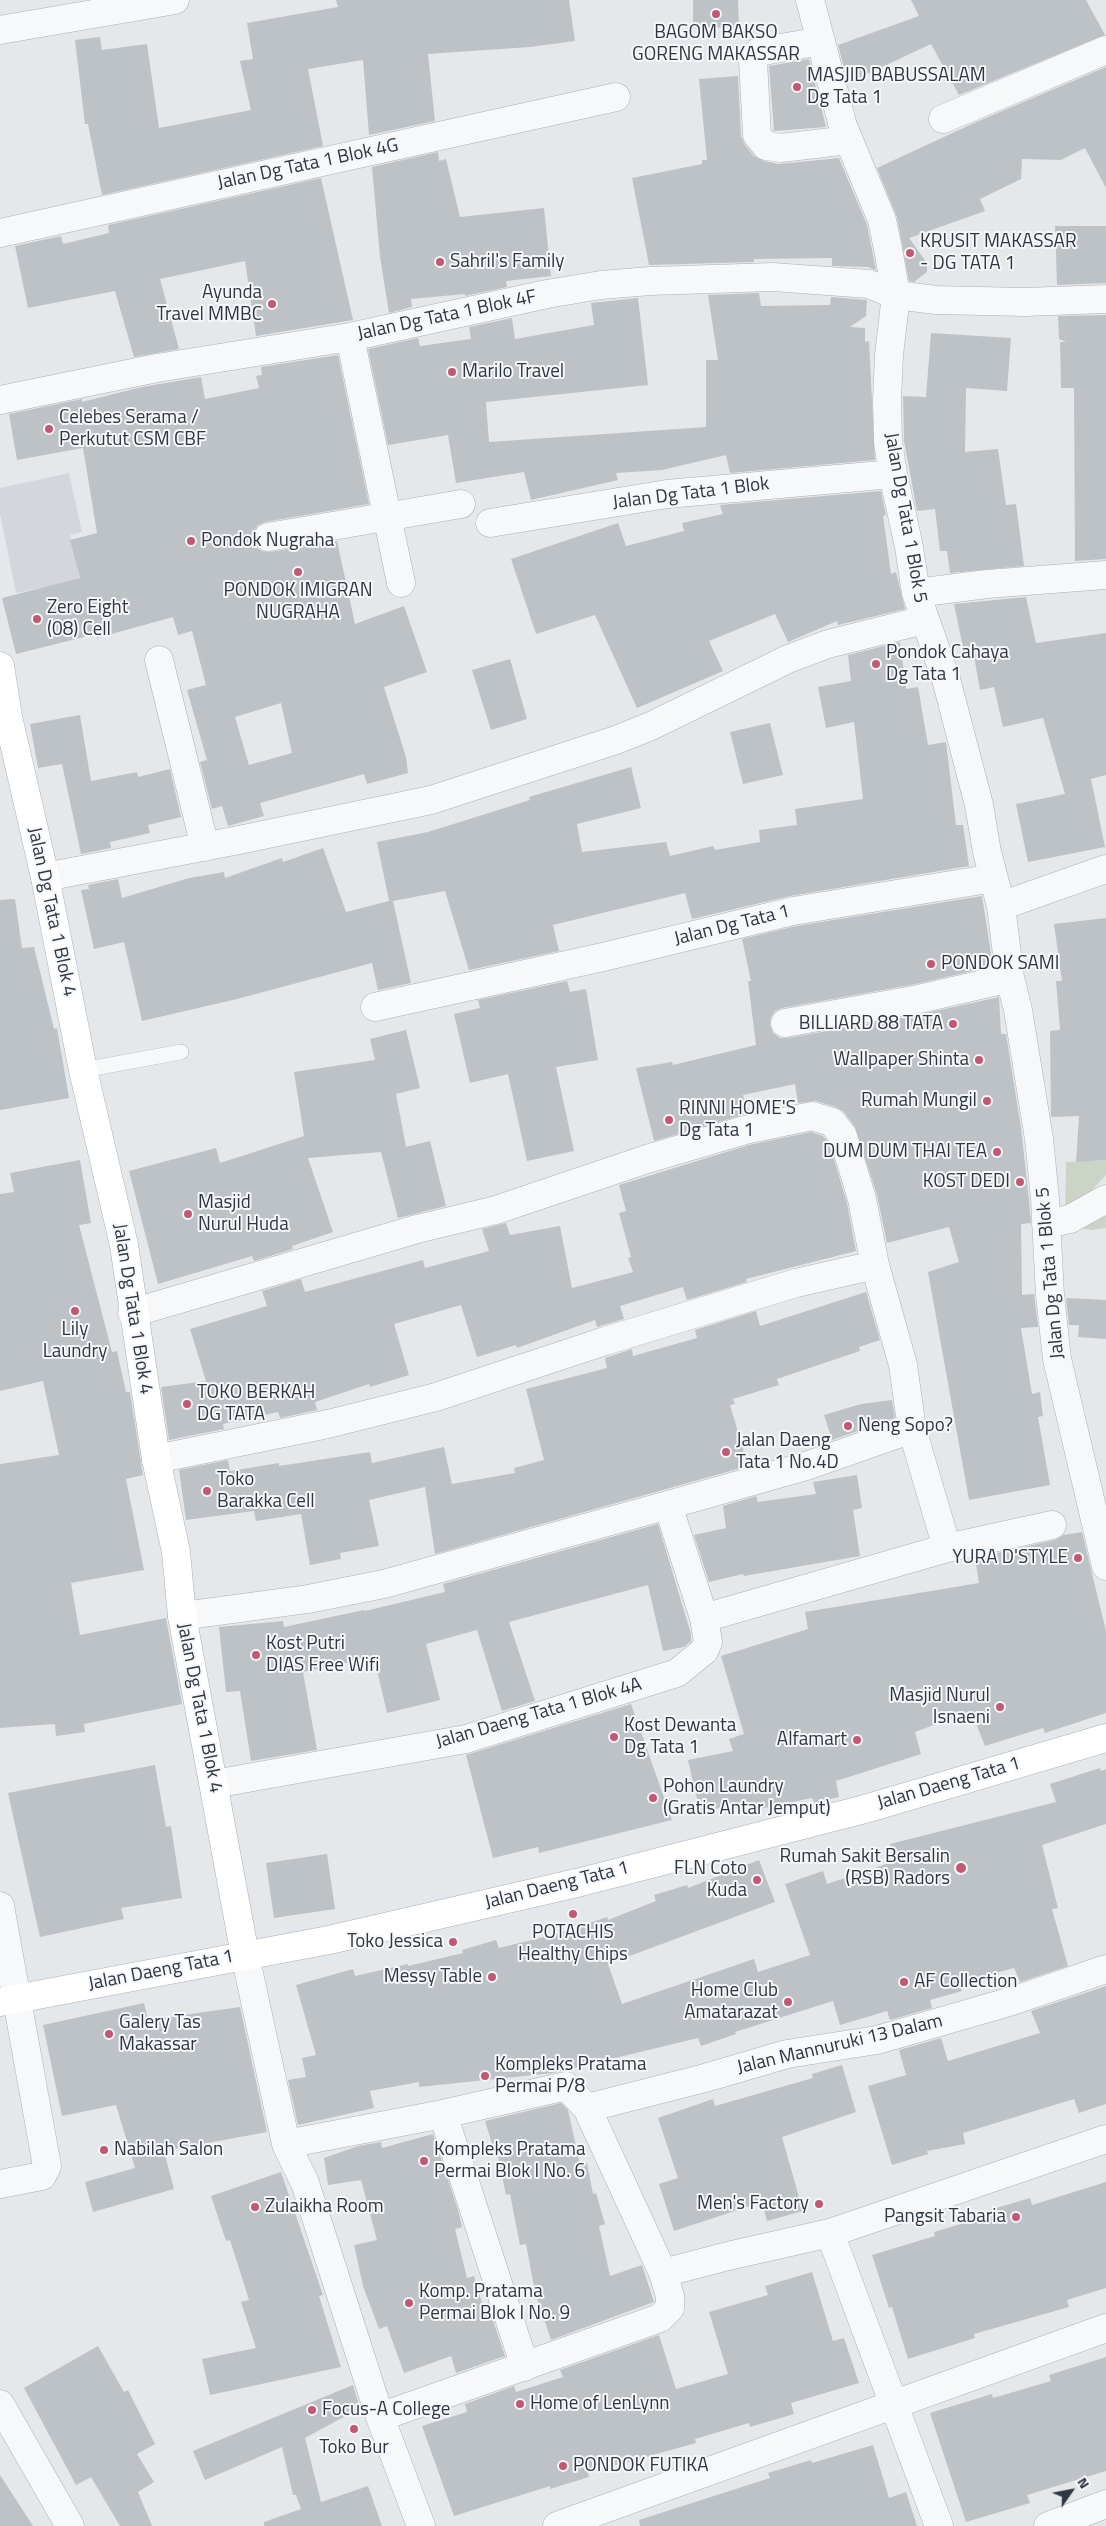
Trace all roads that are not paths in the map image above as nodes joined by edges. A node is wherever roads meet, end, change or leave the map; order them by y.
1 (175, 0) edge
2 (810, 0) edge
3 (0, 30) edge
4 (821, 41) junction
5 (1106, 50) edge
6 (616, 97) dead end
7 (943, 118) dead end
8 (849, 140) junction
9 (0, 234) edge
10 (896, 295) junction
11 (1106, 299) edge
12 (350, 337) junction
13 (0, 400) edge
14 (893, 474) junction
15 (461, 504) dead end
16 (387, 518) junction
17 (490, 523) dead end
18 (268, 537) dead end
19 (1106, 575) edge
20 (400, 583) dead end
21 (916, 593) junction
22 (924, 620) junction
23 (159, 660) dead end
24 (0, 666) edge
25 (205, 847) junction
26 (1106, 869) edge
27 (45, 877) junction
28 (994, 878) junction
29 (1001, 906) junction
30 (1010, 978) junction
31 (375, 1008) dead end
32 (785, 1023) dead end
33 (181, 1052) dead end
34 (83, 1070) junction
35 (1106, 1198) edge
36 (1046, 1224) junction
37 (875, 1265) junction
38 (132, 1312) junction
39 (912, 1429) junction
40 (156, 1459) junction
41 (668, 1505) junction
42 (1101, 1520) edge
43 (1052, 1525) dead end
44 (948, 1548) junction
45 (1106, 1566) edge
46 (182, 1616) junction
47 (704, 1618) junction
48 (1106, 1738) edge
49 (214, 1784) junction
50 (0, 1906) edge
51 (245, 1955) junction
52 (1106, 1970) edge
53 (8, 2000) edge
54 (587, 2108) junction
55 (442, 2114) junction
56 (1106, 2139) edge
57 (286, 2144) junction
58 (0, 2184) edge
59 (830, 2233) junction
60 (663, 2273) junction
61 (1106, 2328) edge
62 (525, 2367) junction
63 (0, 2404) edge
64 (894, 2405) junction
65 (380, 2418) junction
66 (1106, 2504) edge
67 (70, 2526) edge
68 (421, 2526) edge
69 (557, 2526) edge
70 (939, 2526) edge
71 (1048, 2526) edge

1 - 3 street
2 - 4 street, Jalan Dg Tata 1 Blok 5
4 - 8 street, Jalan Dg Tata 1 Blok 5
4 - 8 street
5 - 7 street
6 - 9 street, Jalan Dg Tata 1 Blok 4G
8 - 10 street, Jalan Dg Tata 1 Blok 5
10 - 11 street, Jalan Dg Tata 1 Blok 4F
10 - 12 street, Jalan Dg Tata 1 Blok 4F
10 - 14 street, Jalan Dg Tata 1 Blok 5
12 - 13 street, Jalan Dg Tata 1 Blok 4F
12 - 16 street
14 - 17 street, Jalan Dg Tata 1 Blok
14 - 21 street, Jalan Dg Tata 1 Blok 5
15 - 16 street
16 - 18 street
16 - 20 street
19 - 21 street
21 - 22 street, Jalan Dg Tata 1 Blok 5
22 - 25 street
22 - 28 street, Jalan Dg Tata 1 Blok 5
23 - 25 street
24 - 27 street, Jalan Dg Tata 1 Blok 4
25 - 27 street
26 - 29 street
27 - 34 street, Jalan Dg Tata 1 Blok 4
28 - 29 street, Jalan Dg Tata 1 Blok 5
28 - 31 street, Jalan Dg Tata 1
29 - 30 street, Jalan Dg Tata 1 Blok 5
30 - 32 street
30 - 36 street, Jalan Dg Tata 1 Blok 5
33 - 34 lane
34 - 38 street, Jalan Dg Tata 1 Blok 4
35 - 36 street
36 - 42 street, Jalan Dg Tata 1 Blok 5
37 - 38 street
37 - 39 street
37 - 40 street
38 - 40 street, Jalan Dg Tata 1 Blok 4
39 - 41 street
39 - 44 street
40 - 46 street, Jalan Dg Tata 1 Blok 4
41 - 46 street
41 - 47 street, Jalan Daeng Tata 1 Blok 4A
42 - 45 street, Jalan Dg Tata 1 Blok 5
43 - 44 street
44 - 47 street
46 - 49 street, Jalan Dg Tata 1 Blok 4
47 - 49 street, Jalan Daeng Tata 1 Blok 4A
48 - 51 street, Jalan Daeng Tata 1
49 - 51 street, Jalan Dg Tata 1 Blok 4
50 - 53 street
51 - 53 street, Jalan Daeng Tata 1
51 - 57 street
52 - 54 street, Jalan Mannuruki 13 Dalam
53 - 58 street
54 - 55 street
54 - 60 street
55 - 57 street
55 - 62 street
56 - 59 street
57 - 65 street
59 - 60 street
59 - 64 street
60 - 62 street
61 - 64 street
62 - 65 street
63 - 67 street
64 - 69 street
64 - 70 street
65 - 68 street
66 - 71 street

